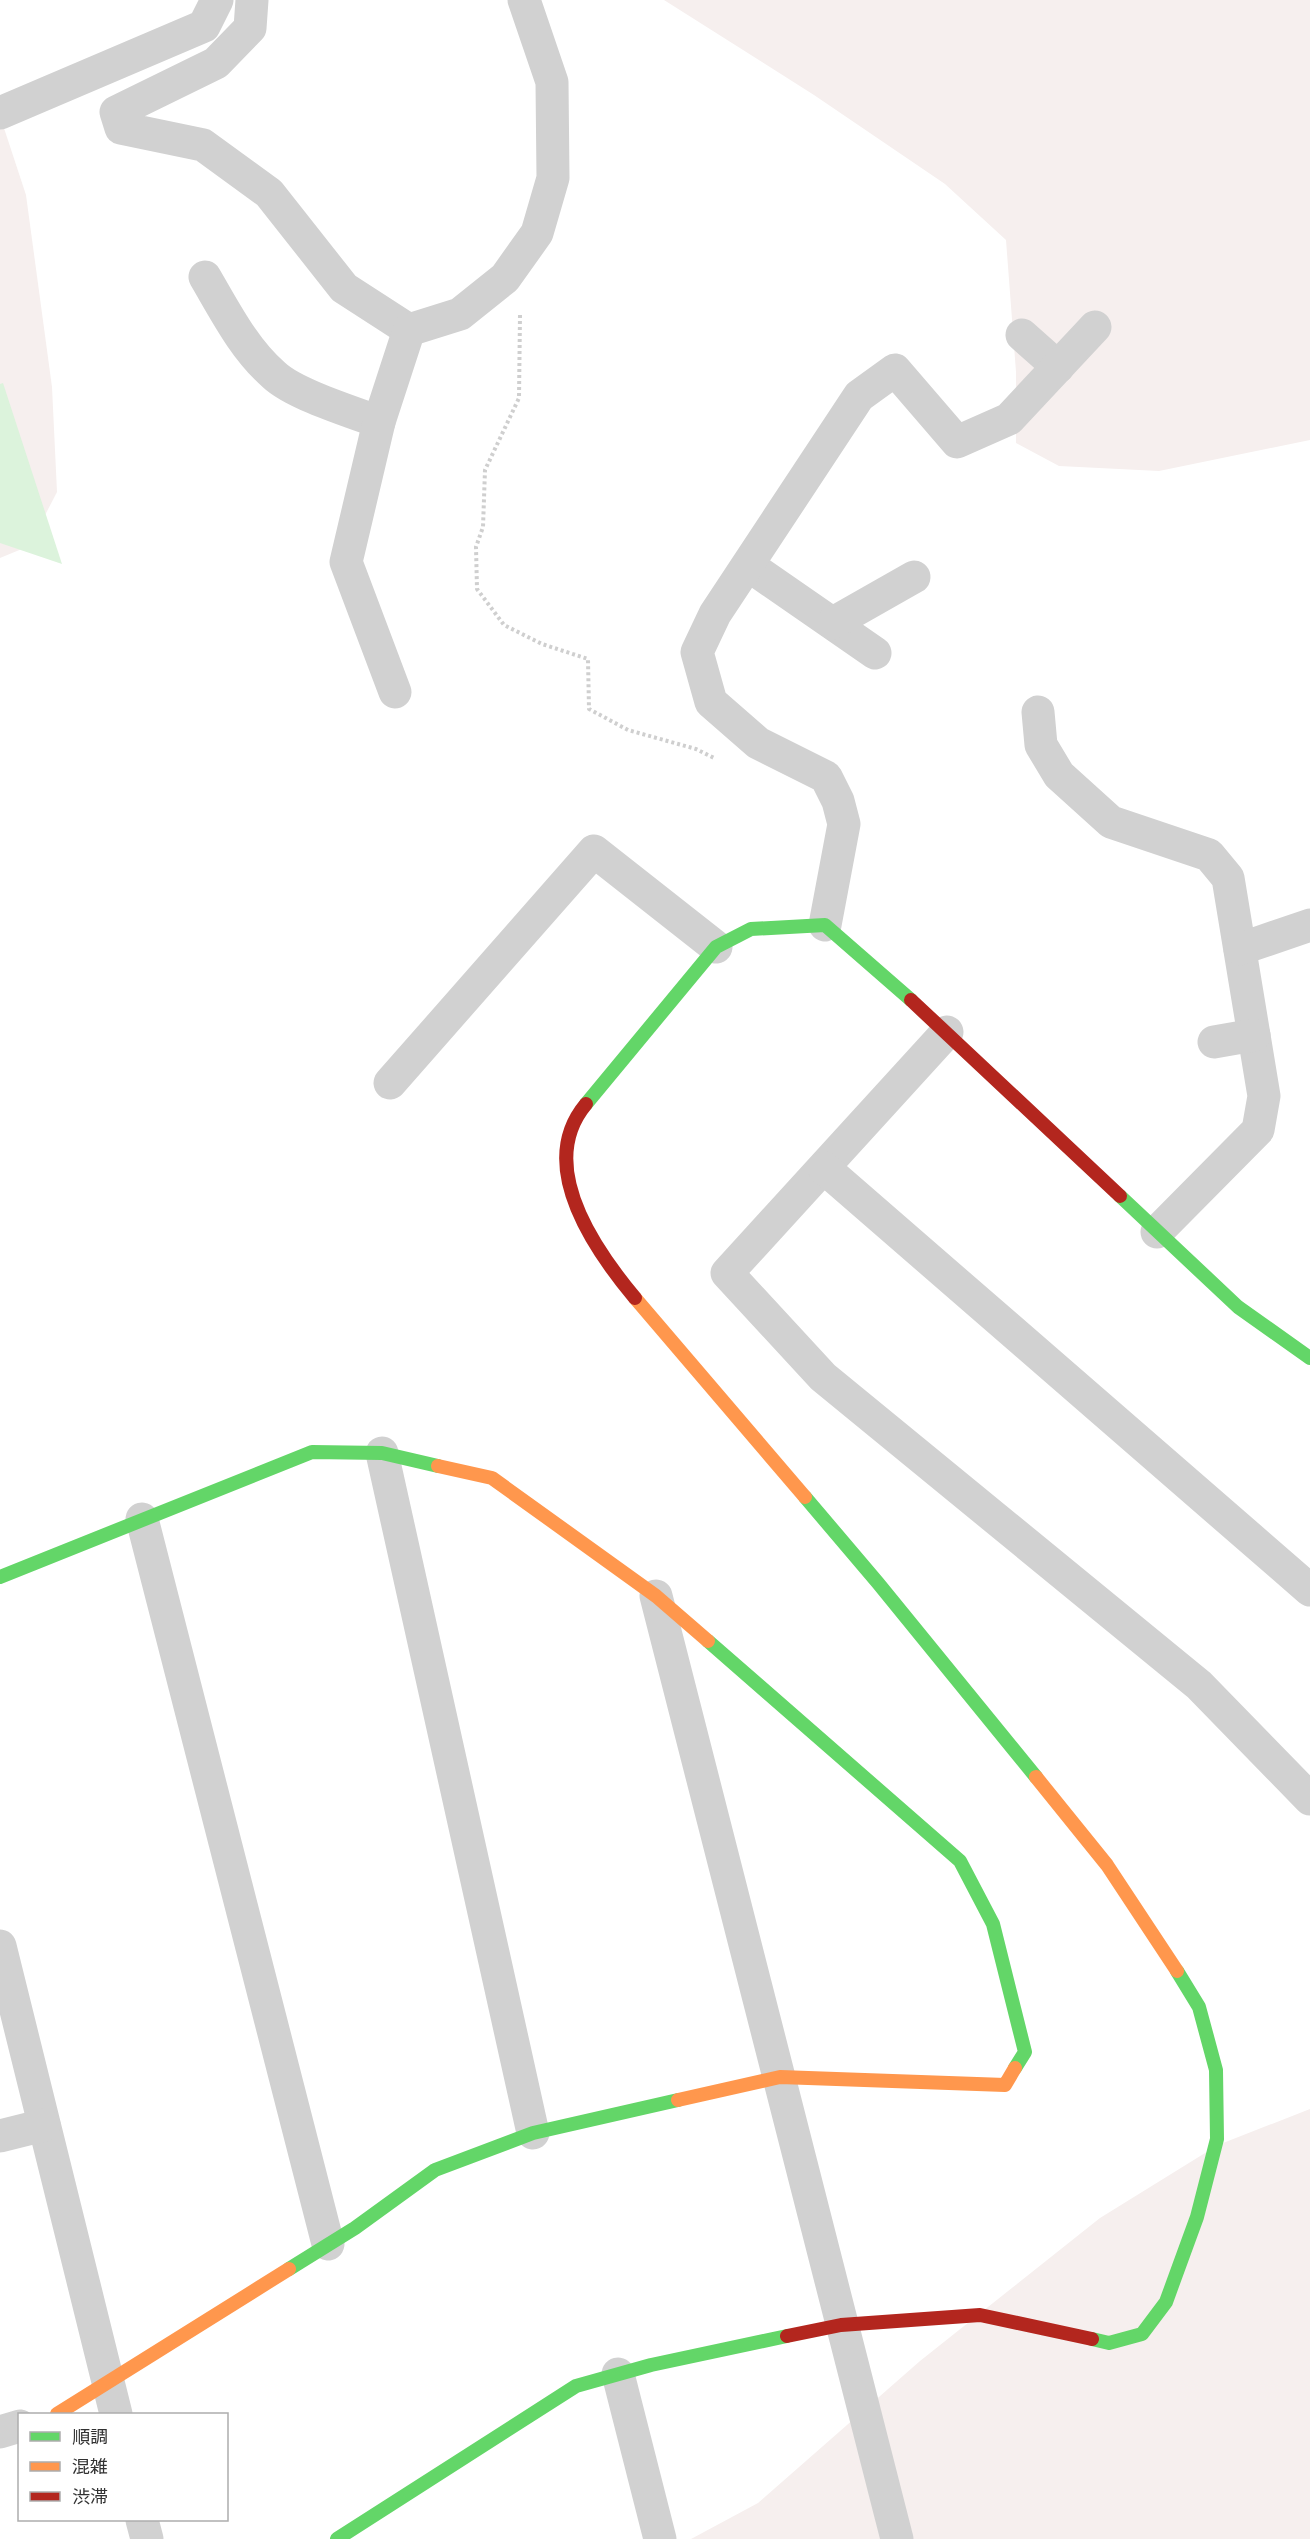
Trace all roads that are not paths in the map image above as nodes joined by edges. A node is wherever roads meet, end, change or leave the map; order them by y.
1 (217, 0) edge
2 (252, 0) edge
3 (524, 0) edge
4 (0, 112) edge
5 (205, 277) dead end
6 (1095, 327) dead end
7 (409, 330) junction
8 (1022, 335) dead end
9 (1058, 367) junction
10 (379, 422) junction
11 (748, 565) junction
12 (914, 577) dead end
13 (833, 623) junction
14 (875, 653) dead end
15 (395, 692) dead end
16 (1038, 712) dead end
17 (1310, 925) edge
18 (825, 926) junction
19 (716, 947) junction
20 (1240, 949) junction
21 (947, 1032) junction
22 (1254, 1035) junction
23 (1214, 1042) dead end
24 (390, 1083) dead end
25 (824, 1168) junction
26 (1157, 1232) junction
27 (1310, 1358) edge
28 (382, 1453) junction
29 (142, 1519) junction
30 (0, 1576) edge
31 (1310, 1590) edge
32 (656, 1596) junction
33 (1310, 1799) edge
34 (0, 1946) edge
35 (780, 2077) junction
36 (45, 2125) junction
37 (533, 2133) junction
38 (0, 2136) edge
39 (328, 2244) junction
40 (841, 2325) junction
41 (618, 2374) junction
42 (108, 2381) junction
43 (60, 2413) edge
44 (116, 2413) edge
45 (18, 2427) edge
46 (0, 2432) edge
47 (142, 2521) edge
48 (147, 2539) edge
49 (337, 2539) edge
50 (660, 2539) edge
51 (897, 2539) edge

1 - 4 street
2 - 7 street
3 - 7 street
5 - 10 street
6 - 9 street
7 - 10 street
8 - 9 street
9 - 11 street
10 - 15 street
11 - 13 street
11 - 18 street
12 - 13 street
13 - 14 street
16 - 20 street
17 - 20 street
18 - 19 street
18 - 21 street
19 - 24 street
19 - 40 street
20 - 22 street
21 - 25 street
21 - 26 street
22 - 23 street
22 - 26 street
25 - 31 street
25 - 33 street
26 - 27 street
28 - 29 street
28 - 32 street
28 - 37 street
29 - 30 street
29 - 39 street
32 - 35 street
32 - 35 street
34 - 36 street
35 - 37 street
35 - 40 street
36 - 38 street
36 - 42 street
37 - 39 street
39 - 42 street
40 - 41 street
40 - 51 street
41 - 49 street
41 - 50 street
42 - 43 street
42 - 44 street
45 - 46 street
47 - 48 street

